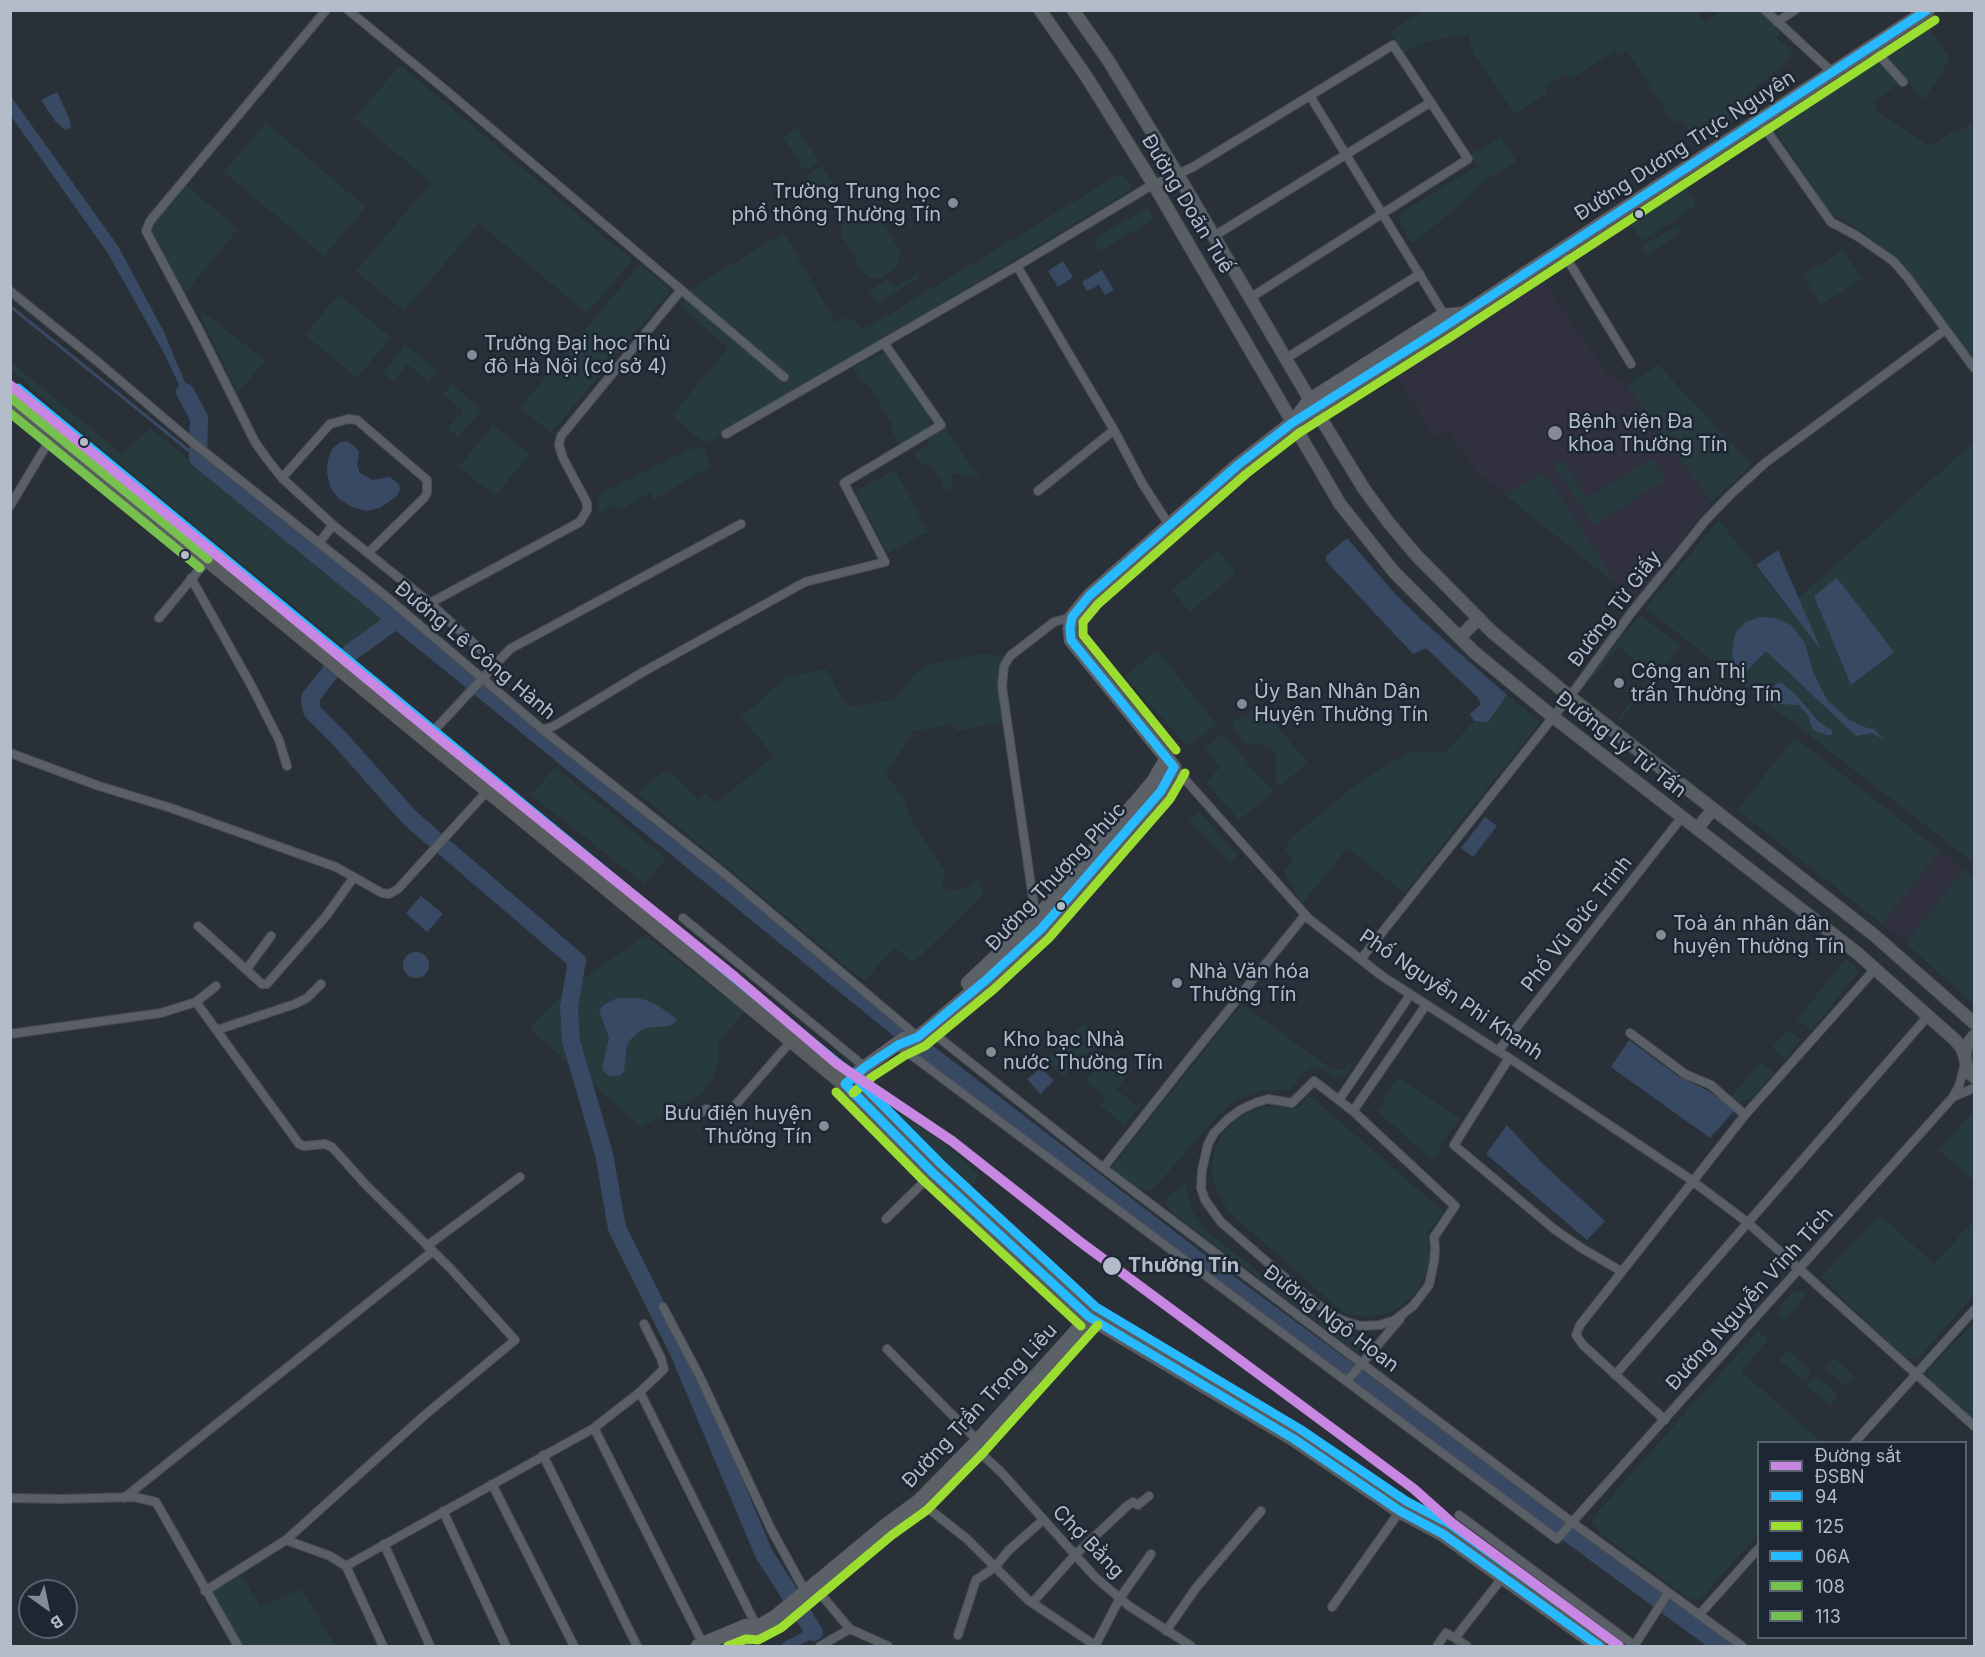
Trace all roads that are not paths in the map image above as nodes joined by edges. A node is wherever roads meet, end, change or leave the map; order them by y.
1 (326, 10) edge
2 (348, 10) edge
3 (1040, 10) edge
4 (1073, 10) edge
5 (1765, 10) edge
6 (1795, 10) edge
7 (1928, 10) edge
8 (1777, 22) junction
9 (1872, 47) junction
10 (1833, 73) junction
11 (1903, 82) dead end
12 (1310, 96) junction
13 (1431, 102) junction
14 (1760, 121) junction
15 (1347, 155) junction
16 (1179, 175) junction
17 (1154, 185) junction
18 (1382, 213) junction
19 (1214, 236) junction
20 (1561, 249) junction
21 (1017, 266) junction
22 (1420, 274) junction
23 (681, 290) junction
24 (10, 291) edge
25 (1250, 298) junction
26 (1463, 314) junction
27 (1445, 316) junction
28 (1946, 330) junction
29 (884, 344) junction
30 (1285, 358) junction
31 (1631, 364) dead end
32 (1974, 368) edge
33 (784, 377) dead end
34 (10, 398) edge
35 (1312, 405) junction
36 (1292, 423) junction
37 (1114, 430) junction
38 (54, 433) junction
39 (726, 434) dead end
40 (282, 477) junction
41 (1038, 491) dead end
42 (10, 506) edge
43 (741, 524) dead end
44 (333, 525) junction
45 (1169, 525) junction
46 (319, 543) junction
47 (368, 553) junction
48 (208, 559) junction
49 (191, 578) junction
50 (430, 603) junction
51 (1072, 617) junction
52 (159, 618) dead end
53 (1479, 618) junction
54 (1460, 637) junction
55 (496, 664) junction
56 (481, 681) junction
57 (1569, 696) junction
58 (1552, 716) junction
59 (543, 730) junction
60 (426, 739) junction
61 (10, 753) edge
62 (1171, 762) junction
63 (287, 766) dead end
64 (488, 790) junction
65 (1713, 809) junction
66 (1682, 817) junction
67 (1697, 829) junction
68 (354, 877) junction
69 (1305, 915) junction
70 (683, 918) dead end
71 (1038, 924) junction
72 (198, 926) dead end
73 (271, 936) dead end
74 (1361, 959) junction
75 (1875, 969) junction
76 (246, 970) junction
77 (321, 984) dead end
78 (216, 986) dead end
79 (1410, 995) junction
80 (196, 1002) junction
81 (1426, 1005) junction
82 (1928, 1016) junction
83 (1974, 1023) edge
84 (217, 1030) junction
85 (919, 1033) junction
86 (1630, 1033) dead end
87 (10, 1034) edge
88 (1974, 1036) edge
89 (792, 1040) junction
90 (898, 1045) junction
91 (1498, 1051) junction
92 (1509, 1058) junction
93 (1965, 1061) junction
94 (865, 1067) junction
95 (1974, 1077) edge
96 (845, 1084) junction
97 (1974, 1088) edge
98 (1953, 1097) junction
99 (1339, 1100) junction
100 (1353, 1112) junction
101 (1745, 1115) junction
102 (695, 1117) dead end
103 (1103, 1168) junction
104 (933, 1173) junction
105 (520, 1177) dead end
106 (1692, 1181) junction
107 (886, 1219) dead end
108 (1748, 1222) junction
109 (430, 1248) junction
110 (1798, 1269) junction
111 (1621, 1271) junction
112 (663, 1307) dead end
113 (1974, 1310) edge
114 (1404, 1314) junction
115 (1089, 1317) junction
116 (644, 1324) dead end
117 (887, 1349) dead end
118 (1361, 1363) junction
119 (1917, 1374) junction
120 (1615, 1375) junction
121 (1347, 1382) junction
122 (640, 1392) junction
123 (1665, 1420) junction
124 (1974, 1426) edge
125 (594, 1428) junction
126 (1857, 1441) edge
127 (975, 1443) junction
128 (543, 1455) junction
129 (492, 1484) junction
130 (1149, 1496) dead end
131 (10, 1498) edge
132 (123, 1498) junction
133 (919, 1501) junction
134 (442, 1511) junction
135 (1261, 1511) dead end
136 (1400, 1511) junction
137 (1459, 1515) dead end
138 (1043, 1520) junction
139 (1573, 1523) junction
140 (286, 1540) junction
141 (384, 1544) junction
142 (1757, 1550) edge
143 (1151, 1554) dead end
144 (1074, 1556) junction
145 (346, 1566) junction
146 (995, 1567) junction
147 (1503, 1577) junction
148 (808, 1588) junction
149 (205, 1591) junction
150 (1120, 1598) junction
151 (1664, 1598) junction
152 (1032, 1604) junction
153 (1332, 1607) dead end
154 (1700, 1614) junction
155 (755, 1628) junction
156 (850, 1629) junction
157 (1166, 1630) junction
158 (958, 1635) dead end
159 (1455, 1638) junction
160 (701, 1646) edge
161 (1096, 1646) edge
162 (1634, 1646) edge
163 (238, 1647) edge
164 (383, 1647) edge
165 (430, 1647) edge
166 (506, 1647) edge
167 (574, 1647) edge
168 (637, 1647) edge
169 (730, 1647) edge
170 (820, 1647) edge
171 (888, 1647) edge
172 (1191, 1647) edge
173 (1437, 1647) edge
174 (1467, 1647) edge
175 (1599, 1647) edge
176 (1742, 1647) edge

1 - 40 street
2 - 23 street
3 - 17 street, Đường Doãn Tuế
4 - 16 street, Đường Doãn Tuế
5 - 8 street
6 - 8 street
7 - 9 main road, Đường Dương Trực Nguyên
8 - 10 street
9 - 10 main road, Đường Dương Trực Nguyên
9 - 11 street
10 - 14 main road, Đường Dương Trực Nguyên
12 - 13 street
12 - 15 street
12 - 16 street
13 - 15 street
13 - 18 street
14 - 20 main road, Đường Dương Trực Nguyên
14 - 28 street
15 - 18 street
15 - 19 street
16 - 17 street
16 - 19 street, Đường Doãn Tuế
17 - 21 street
17 - 36 street, Đường Doãn Tuế
18 - 22 street
18 - 25 street
19 - 25 street, Đường Doãn Tuế
20 - 26 main road, Đường Dương Trực Nguyên
20 - 31 street
21 - 29 street
21 - 37 street
22 - 27 street
22 - 30 street
23 - 33 street
23 - 50 street
24 - 46 street, Đường Lê Công Hành
25 - 30 street, Đường Doãn Tuế
26 - 27 main road, Đường Dương Trực Nguyên
26 - 35 main road, Đường Dương Trực Nguyên
27 - 35 main road, Đường Dương Trực Nguyên
28 - 32 street
28 - 57 street, Đường Từ Giấy
29 - 39 street
29 - 59 street
30 - 35 street, Đường Doãn Tuế
34 - 38 highway
35 - 36 main road, Đường Dương Trực Nguyên
35 - 53 street, Đường Lý Tử Tấn
36 - 45 main road, Đường Dương Trực Nguyên
36 - 54 street, Đường Lý Tử Tấn
37 - 41 street
37 - 45 street
38 - 42 street
38 - 48 highway
40 - 44 street
40 - 47 street
43 - 55 street
44 - 46 street
44 - 47 street
45 - 51 main road, Đường Dương Trực Nguyên
46 - 56 street, Đường Lê Công Hành
47 - 50 street
48 - 49 street
48 - 60 highway
49 - 52 street
49 - 63 street
50 - 55 street
51 - 62 main road, Phố Nguyễn Phi Khanh
51 - 71 street
53 - 54 street
53 - 57 street, Đường Lý Tử Tấn
54 - 58 street, Đường Lý Tử Tấn
55 - 56 street
56 - 59 street, Đường Lê Công Hành
56 - 60 street
57 - 58 street, Đường Từ Giấy
57 - 65 street, Đường Lý Tử Tấn
58 - 66 street, Đường Lý Tử Tấn
58 - 74 street, Đường Từ Giấy
59 - 85 street, Đường Lê Công Hành
60 - 64 highway
61 - 68 street
62 - 69 street, Phố Nguyễn Phi Khanh
62 - 71 main road, Đường Thượng Phúc
64 - 68 street
64 - 89 highway
65 - 67 street
65 - 83 street, Đường Lý Tử Tấn
66 - 67 street, Đường Lý Tử Tấn
66 - 91 street, Phố Vũ Đức Trinh
67 - 75 street, Đường Lý Tử Tấn
68 - 76 street
69 - 74 street, Phố Nguyễn Phi Khanh
69 - 103 street
70 - 94 street
71 - 85 main road, Đường Thượng Phúc
72 - 76 street
73 - 76 street
74 - 79 street, Phố Nguyễn Phi Khanh
75 - 82 street, Đường Lý Tử Tấn
75 - 101 street
77 - 84 street
78 - 80 street
79 - 81 street, Phố Nguyễn Phi Khanh
79 - 99 street
80 - 84 street
80 - 87 street
81 - 91 street, Phố Nguyễn Phi Khanh
81 - 100 street
82 - 93 street, Đường Lý Tử Tấn
82 - 108 street
84 - 109 street
85 - 90 main road, Đường Thượng Phúc
85 - 103 street, Đường Ngô Hoan
86 - 101 street
88 - 93 street
89 - 96 highway
89 - 102 street
90 - 94 main road, Đường Thượng Phúc
90 - 121 street
91 - 92 street, Phố Nguyễn Phi Khanh
92 - 106 street, Phố Nguyễn Phi Khanh
92 - 111 street
93 - 95 street, Đường Lý Tử Tấn
93 - 98 street
94 - 96 main road, Đường Thượng Phúc
96 - 104 highway
97 - 98 street
98 - 110 street, Đường Nguyễn Vĩnh Tích
99 - 100 street
99 - 114 street
100 - 114 street
101 - 106 street
103 - 118 street, Đường Ngô Hoan
104 - 107 street
104 - 115 highway
105 - 109 street
106 - 108 street, Phố Nguyễn Phi Khanh
106 - 111 street
108 - 110 street, Phố Nguyễn Phi Khanh
108 - 120 street
109 - 132 street
109 - 140 street
110 - 119 street, Phố Nguyễn Phi Khanh
110 - 123 street, Đường Nguyễn Vĩnh Tích
111 - 120 street
112 - 148 street
113 - 119 street
114 - 118 street
115 - 127 main road, Đường Trần Trọng Liêu
115 - 136 highway
116 - 122 street
117 - 127 street, Chợ Bằng
118 - 121 street
118 - 139 street, Đường Ngô Hoan
119 - 124 street, Phố Nguyễn Phi Khanh
119 - 126 street
120 - 123 street
121 - 139 street, Đường Nguyễn Vĩnh Tích
122 - 125 street
122 - 155 street
123 - 139 street, Đường Nguyễn Vĩnh Tích
125 - 128 street
125 - 160 street
127 - 133 main road, Đường Trần Trọng Liêu
127 - 138 street, Chợ Bằng
128 - 129 street
128 - 168 street
129 - 134 street
129 - 167 street
130 - 144 street
131 - 132 street
132 - 149 street
133 - 146 street
133 - 148 main road, Đường Trần Trọng Liêu
134 - 141 street
134 - 166 street
135 - 157 street
136 - 147 highway
136 - 153 street
137 - 162 street
138 - 144 street, Chợ Bằng
138 - 146 street
139 - 151 street, Đường Ngô Hoan
140 - 145 street
140 - 149 street
141 - 145 street
141 - 165 street
142 - 154 street
143 - 150 street
144 - 150 street, Chợ Bằng
144 - 152 street
145 - 164 street
146 - 152 street
146 - 158 street
147 - 159 street
147 - 175 highway
148 - 155 main road, Đường Trần Trọng Liêu
148 - 156 street
149 - 163 street
150 - 157 street, Chợ Bằng
150 - 161 street
151 - 154 street, Đường Ngô Hoan
151 - 162 street
152 - 161 street
154 - 176 street, Đường Ngô Hoan
155 - 160 main road, Đường Trần Trọng Liêu
155 - 169 main road, Đường Trần Trọng Liêu
156 - 170 street
156 - 171 street
157 - 172 street, Chợ Bằng
159 - 173 street
159 - 174 street

